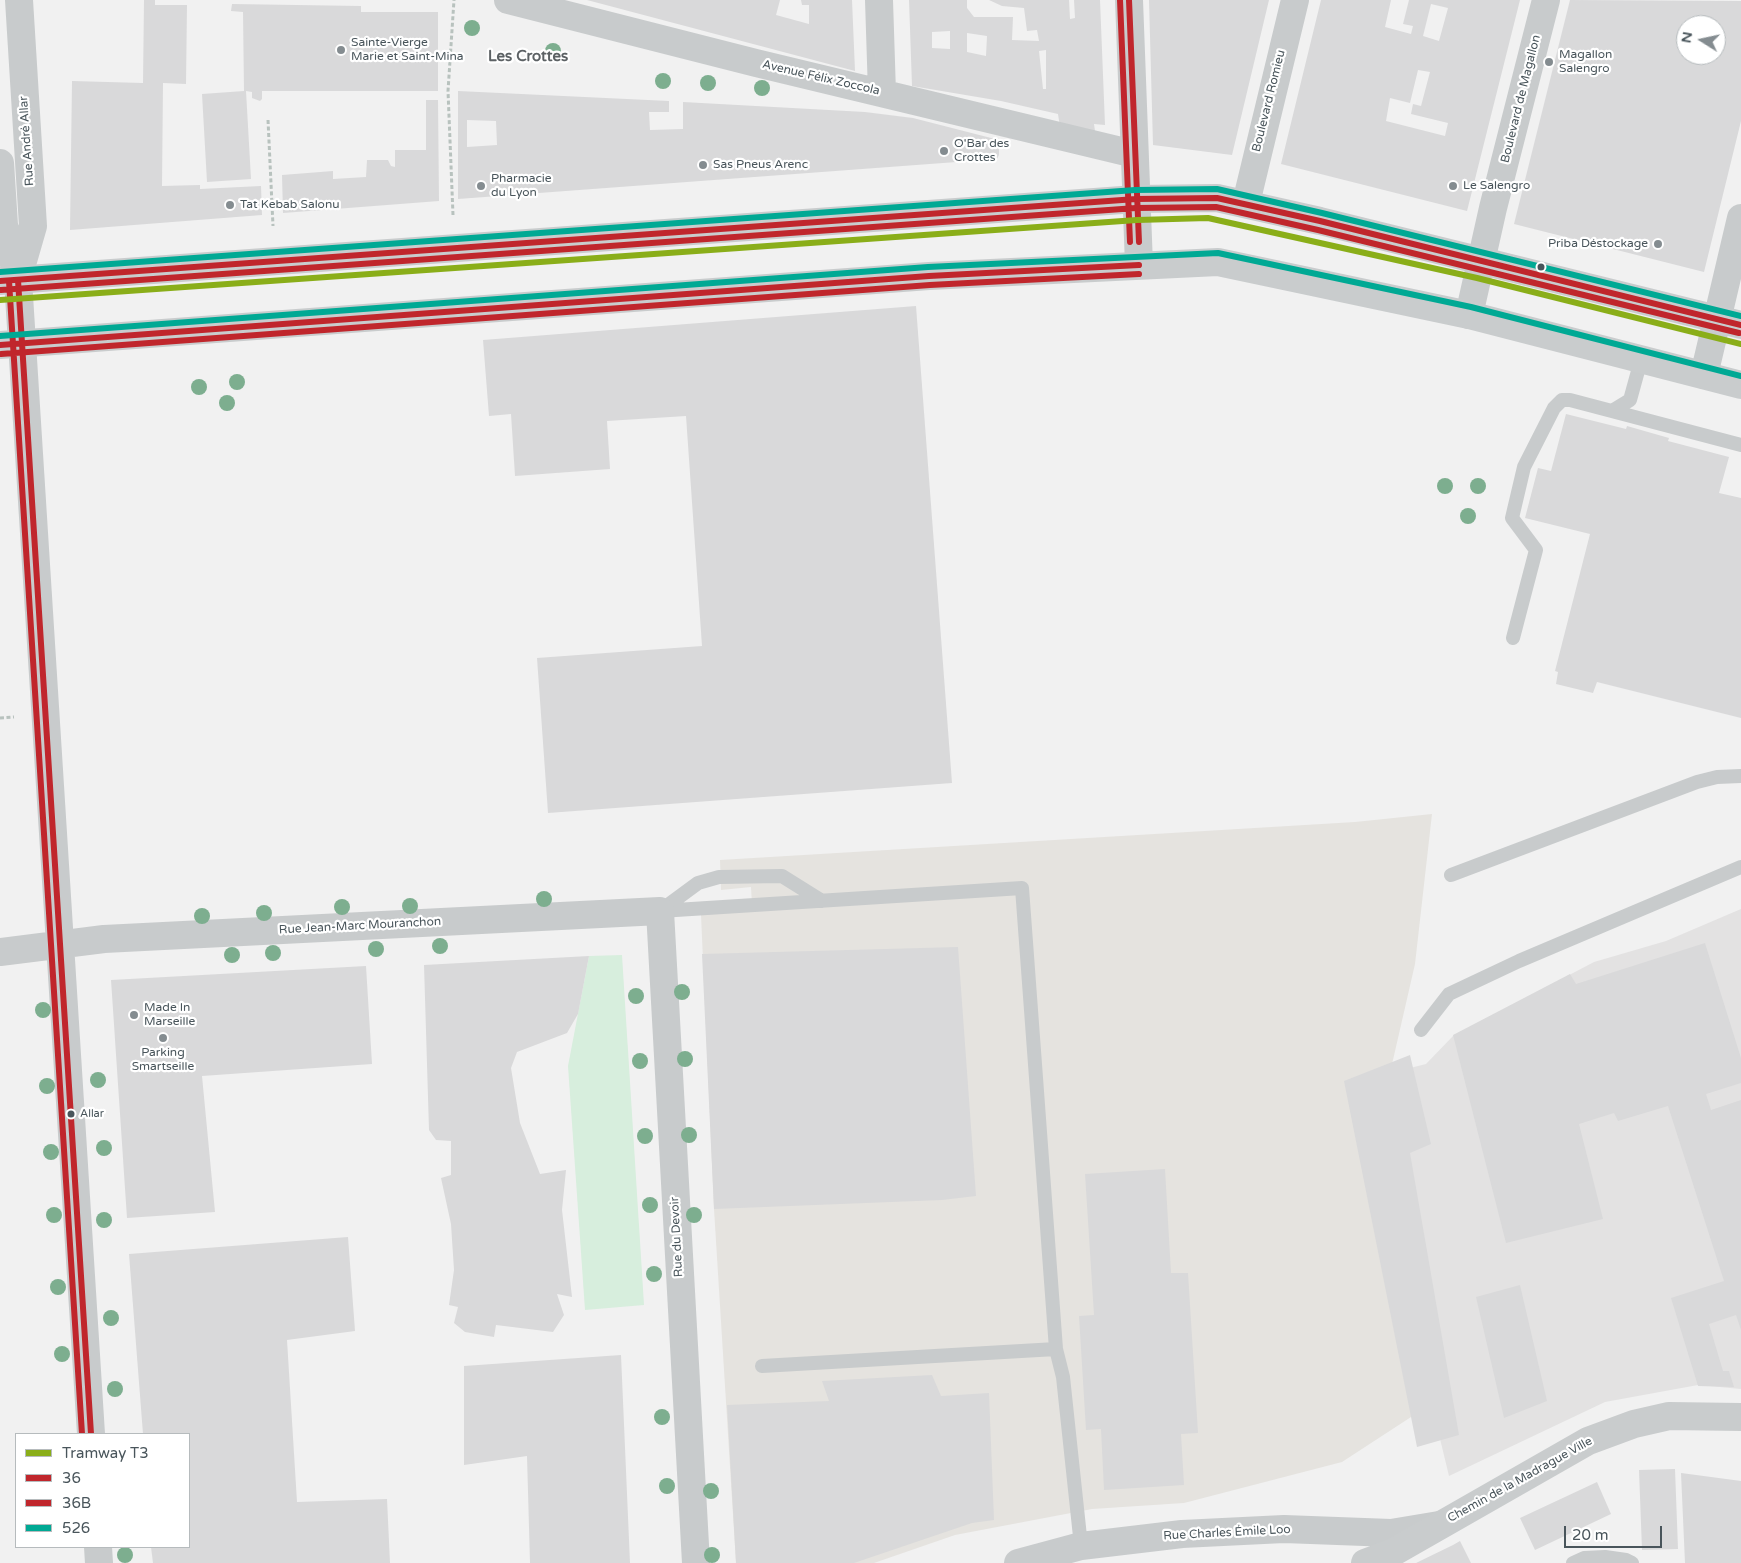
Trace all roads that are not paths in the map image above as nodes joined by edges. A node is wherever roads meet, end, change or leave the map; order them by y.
1 (19, 0) edge
2 (508, 0) edge
3 (879, 0) edge
4 (1129, 0) edge
5 (1295, 0) edge
6 (1546, 0) edge
7 (882, 93) junction
8 (1134, 154) junction
9 (0, 163) edge
10 (1136, 199) junction
11 (1246, 203) junction
12 (1741, 218) edge
13 (1481, 260) junction
14 (1140, 265) junction
15 (9, 280) edge
16 (1469, 315) junction
17 (1729, 322) edge
18 (11, 344) edge
19 (1641, 360) junction
20 (1704, 375) junction
21 (1741, 385) edge
22 (1612, 411) junction
23 (1741, 444) edge
24 (1514, 638) dead end
25 (1741, 776) edge
26 (1741, 867) edge
27 (1452, 875) dead end
28 (822, 901) junction
29 (660, 911) junction
30 (61, 943) junction
31 (0, 952) edge
32 (1421, 1030) dead end
33 (1056, 1349) junction
34 (762, 1366) dead end
35 (1741, 1417) edge
36 (91, 1433) edge
37 (1439, 1525) junction
38 (1081, 1546) junction
39 (98, 1548) edge
40 (99, 1563) edge
41 (696, 1563) edge
42 (1018, 1563) edge
43 (1365, 1563) edge
44 (1573, 1563) edge
45 (1632, 1563) edge

1 - 15 street, Rue André Allar
2 - 7 street, Avenue Félix Zoccola
3 - 7 street
4 - 8 street
5 - 11 street, Boulevard Romieu
6 - 13 street, Boulevard de Magallon
7 - 8 street, Avenue Félix Zoccola
8 - 10 street
9 - 15 street, Rue André Allar
10 - 11 street
10 - 14 street
10 - 15 street
11 - 13 street
12 - 17 street
13 - 16 street, Boulevard de Magallon
13 - 17 street
14 - 16 street
14 - 18 street
15 - 18 street, Rue André Allar
16 - 19 street
17 - 20 street
18 - 30 street, Rue André Allar
19 - 20 street
19 - 22 lane
20 - 21 street
22 - 23 lane
22 - 24 lane
25 - 27 lane
26 - 32 lane
28 - 29 lane
28 - 29 lane
28 - 33 lane
29 - 30 street, Rue Jean-Marc Mouranchon
29 - 41 street, Rue du Devoir
30 - 31 street, Rue Jean-Marc Mouranchon
30 - 36 street, Rue André Allar
33 - 34 lane
33 - 38 lane
35 - 37 street, Chemin de la Madrague Ville
37 - 38 street, Rue Charles Émile Loo
37 - 43 street, Chemin de la Madrague Ville
38 - 42 street, Rue Charles Émile Loo
39 - 40 street
44 - 45 lane

